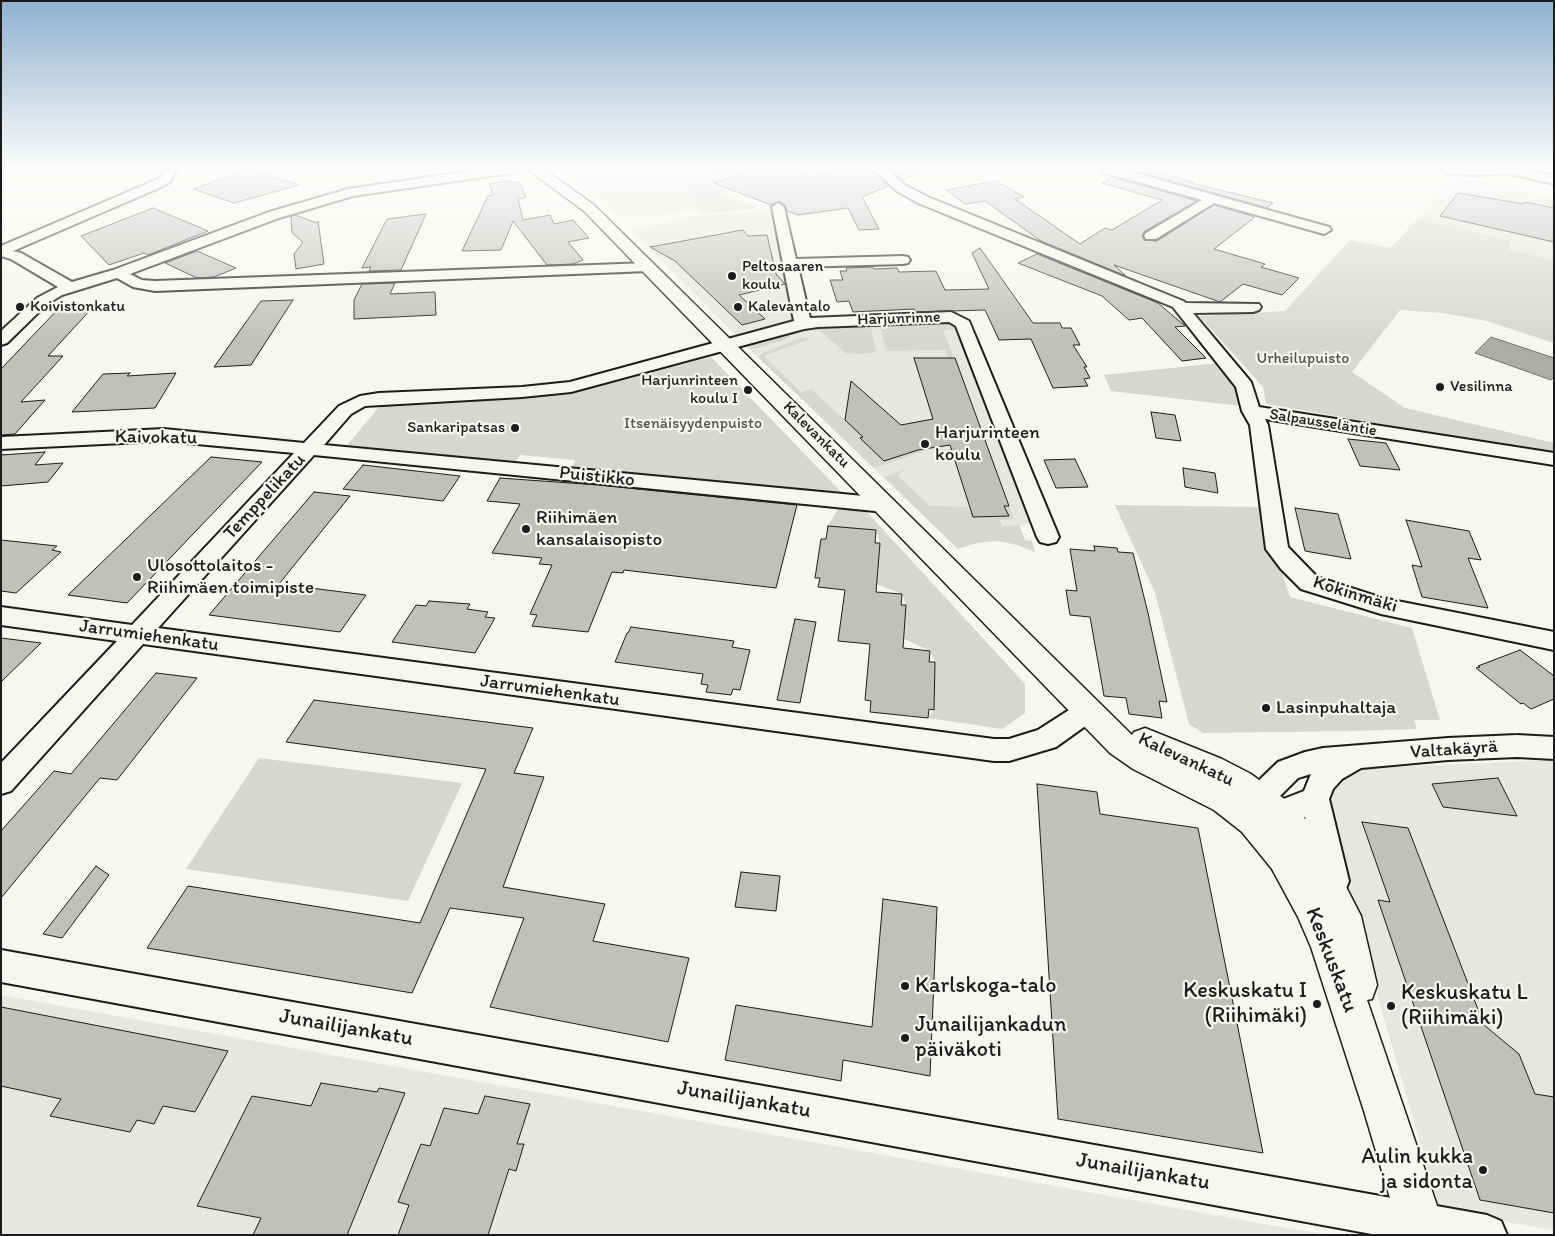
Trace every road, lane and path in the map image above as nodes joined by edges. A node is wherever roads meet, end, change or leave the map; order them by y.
1 (59, 227) edge
2 (240, 227) edge
3 (608, 227) edge
4 (782, 227) edge
5 (990, 227) edge
6 (1166, 227) edge
7 (1312, 227) edge
8 (1324, 230) dead end
9 (1151, 236) dead end
10 (1, 252) edge
11 (903, 260) dead end
12 (790, 263) junction
13 (648, 267) junction
14 (118, 273) junction
15 (69, 287) junction
16 (1253, 307) dead end
17 (1181, 308) junction
18 (803, 324) junction
19 (1, 340) edge
20 (726, 346) junction
21 (1252, 411) junction
22 (1, 443) edge
23 (310, 448) junction
24 (1554, 459) edge
25 (885, 505) junction
26 (1048, 537) dead end
27 (1, 616) edge
28 (137, 635) junction
29 (1554, 641) edge
30 (1089, 710) junction
31 (1554, 748) edge
32 (1354, 759) junction
33 (1, 782) edge
34 (1315, 799) junction
35 (1264, 812) junction
36 (1343, 916) junction
37 (1, 966) edge
38 (1385, 1111) junction
39 (1422, 1229) edge
40 (1487, 1235) edge

1 - 10 street
2 - 14 street
3 - 13 street, Kalevankatu
4 - 12 street
5 - 17 street, Salpausseläntie
6 - 9 street
7 - 8 street
10 - 15 street
11 - 12 street
12 - 18 street
13 - 14 street
13 - 20 street, Kalevankatu
14 - 15 street
15 - 19 street
16 - 17 street
17 - 21 street, Salpausseläntie
18 - 20 street, Harjunrinne
18 - 26 street, Harjunrinne
20 - 23 street, Temppelikatu
20 - 25 street, Kalevankatu
21 - 24 street, Salpausseläntie
21 - 29 street, Kokinmäki
22 - 23 street, Kaivokatu
23 - 25 street, Puistikko
23 - 28 street, Temppelikatu
25 - 30 street, Kalevankatu
27 - 28 street, Jarrumiehenkatu
28 - 30 street, Jarrumiehenkatu
28 - 33 street, Temppelikatu
30 - 35 street, Kalevankatu
31 - 32 street, Valtakäyrä
32 - 34 street, Valtakäyrä
32 - 35 street, Valtakäyrä
34 - 35 street
34 - 36 street
35 - 36 street, Keskuskatu
35 - 38 street, Keskuskatu
36 - 38 street, Keskuskatu
37 - 39 street, Junailijankatu
38 - 39 street, Keskuskatu
39 - 40 street, Junailijankatu

